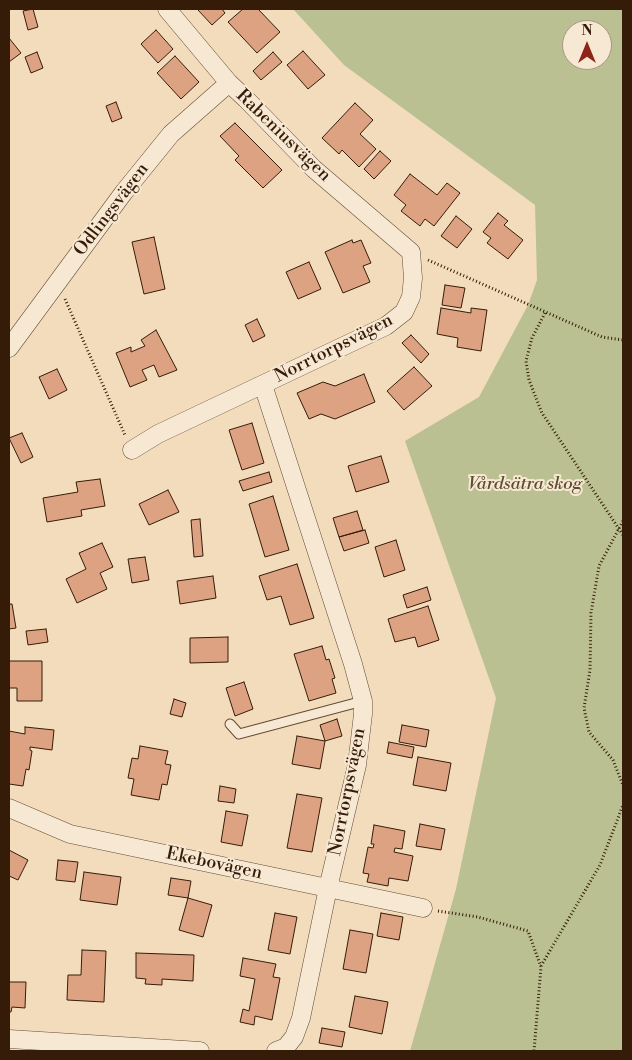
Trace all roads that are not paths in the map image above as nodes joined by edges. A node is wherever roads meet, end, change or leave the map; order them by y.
1 (167, 9) edge
2 (229, 84) junction
3 (411, 252) joint
4 (9, 348) edge
5 (263, 385) junction
6 (132, 450) road end
7 (363, 701) junction
8 (230, 724) dead end
9 (9, 808) edge
10 (328, 888) junction
11 (423, 908) road end
12 (9, 1039) edge
13 (200, 1051) edge
14 (276, 1051) edge

1 - 2 street, Rabeniusvägen
2 - 3 street, Rabeniusvägen
2 - 4 street, Odlingsvägen
3 - 5 street, Norrtorpsvägen
5 - 6 street, Norrtorpsvägen
5 - 7 street, Norrtorpsvägen
7 - 8 lane
7 - 10 street, Norrtorpsvägen
9 - 10 street, Ekebovägen
10 - 11 street, Ekebovägen
10 - 14 street, Norrtorpsvägen
12 - 13 street

